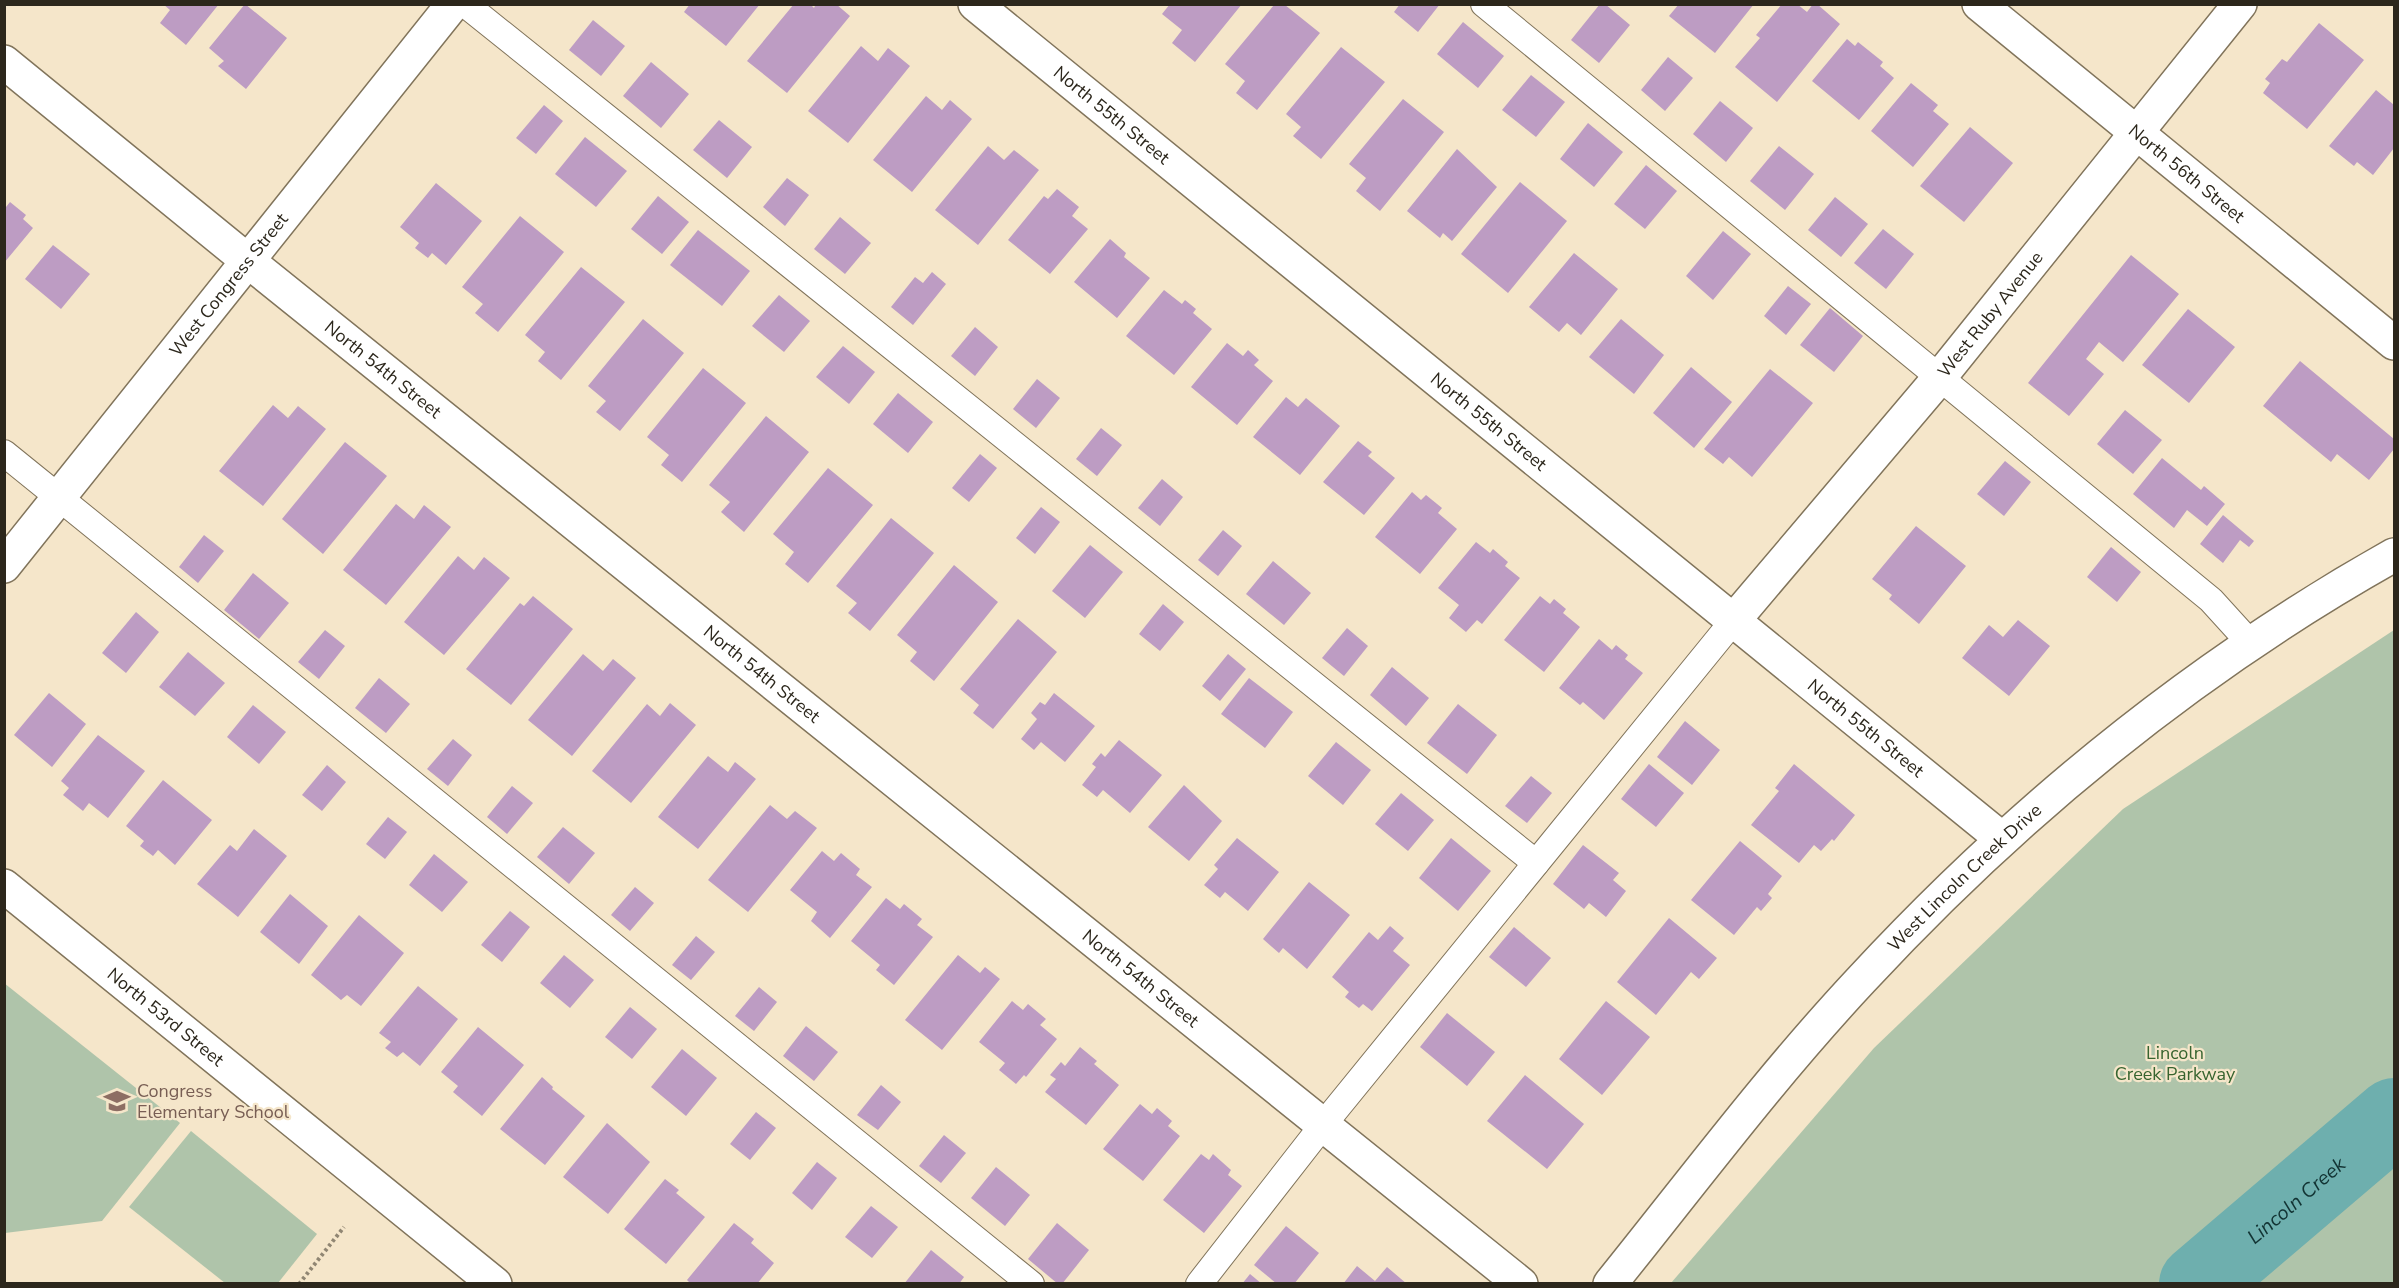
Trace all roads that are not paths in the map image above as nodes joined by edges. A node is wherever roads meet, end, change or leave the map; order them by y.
1 (453, 4) edge
2 (465, 4) edge
3 (975, 4) edge
4 (1484, 4) edge
5 (1979, 4) edge
6 (2240, 4) edge
7 (4, 62) edge
8 (2139, 132) junction
9 (248, 261) junction
10 (2394, 343) edge
11 (1940, 377) junction
12 (4, 453) edge
13 (60, 497) junction
14 (2394, 555) edge
15 (4, 566) edge
16 (1734, 620) junction
17 (2251, 644) junction
18 (2002, 839) junction
19 (1536, 863) junction
20 (4, 886) edge
21 (1323, 1125) junction
22 (495, 1284) edge
23 (1031, 1284) edge
24 (1199, 1284) edge
25 (1521, 1284) edge
26 (1610, 1284) edge

1 - 9 street, West Congress Street
2 - 19 lane
3 - 16 street, North 55th Street
4 - 11 lane
5 - 8 street, North 56th Street
6 - 8 street, West Ruby Avenue
7 - 9 street, North 54th Street
8 - 10 street, North 56th Street
8 - 11 street, West Ruby Avenue
9 - 13 street, West Congress Street
9 - 21 street, North 54th Street
11 - 16 street, West Ruby Avenue
11 - 17 lane
12 - 13 lane
13 - 15 street, West Congress Street
13 - 23 lane
14 - 17 street, West Lincoln Creek Drive
16 - 18 street, North 55th Street
16 - 19 lane
17 - 18 street, West Lincoln Creek Drive
18 - 26 street, West Lincoln Creek Drive
19 - 21 lane
20 - 22 street, North 53rd Street
21 - 24 lane
21 - 25 street, North 54th Street

